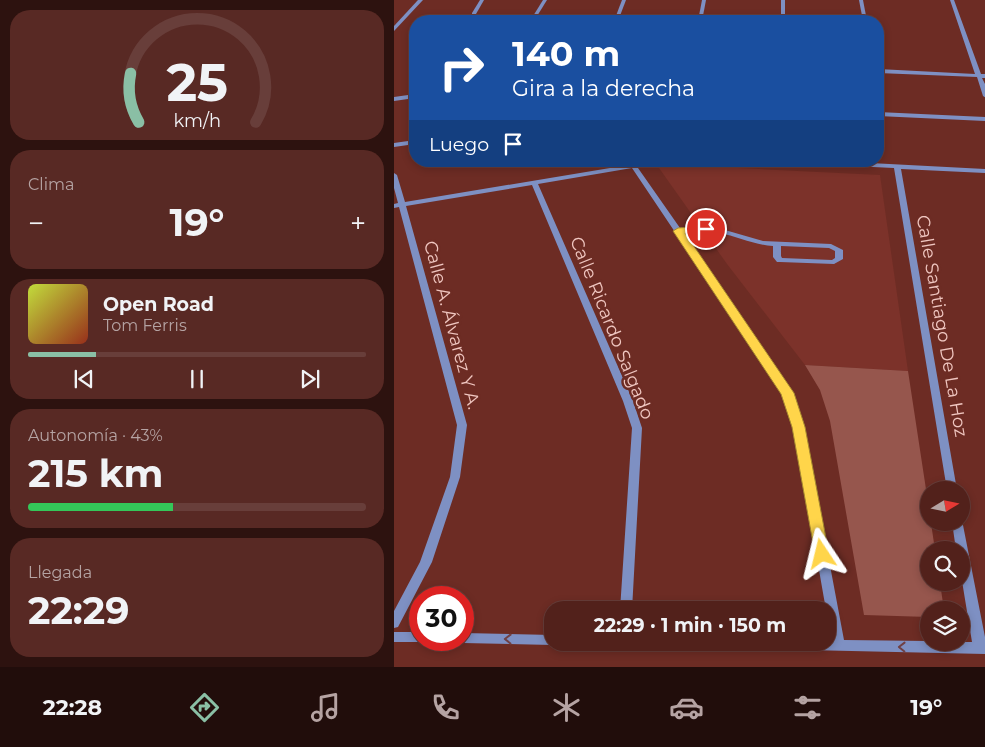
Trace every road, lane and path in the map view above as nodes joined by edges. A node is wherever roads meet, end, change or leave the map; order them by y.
1 (421, 0) edge
2 (482, 0) edge
3 (545, 0) edge
4 (624, 0) edge
5 (704, 0) edge
6 (784, 0) edge
7 (861, 0) edge
8 (952, 0) edge
9 (474, 13) dead end
10 (536, 15) edge
11 (618, 15) edge
12 (701, 15) edge
13 (783, 15) edge
14 (864, 15) edge
15 (394, 29) edge
16 (884, 71) edge
17 (978, 75) junction
18 (985, 76) edge
19 (985, 96) edge
20 (409, 97) edge
21 (394, 99) edge
22 (884, 114) edge
23 (985, 119) edge
24 (409, 143) edge
25 (394, 145) edge
26 (884, 166) edge
27 (628, 167) edge
28 (635, 167) edge
29 (897, 167) junction
30 (985, 171) edge
31 (394, 175) edge
32 (534, 182) junction
33 (398, 205) edge
34 (678, 231) junction
35 (777, 245) junction
36 (950, 481) edge
37 (959, 531) edge
38 (627, 601) edge
39 (394, 623) edge
40 (394, 637) edge
41 (409, 638) edge
42 (474, 638) edge
43 (544, 640) edge
44 (838, 646) joint
45 (982, 648) edge

1 - 15 street
2 - 9 street
3 - 10 street
4 - 11 street
5 - 12 street
6 - 13 street
7 - 14 street
8 - 17 street
16 - 17 street
17 - 18 street
17 - 19 street
20 - 21 street
22 - 23 street
24 - 25 street
26 - 29 street
27 - 32 street
28 - 34 street
29 - 30 street
29 - 36 street, Calle Santiago De La Hoz
31 - 33 street, Calle A. Álvarez Y A.
32 - 33 street
32 - 38 street, Calle Ricardo Salgado
33 - 39 street, Calle A. Álvarez Y A.
34 - 35 street
34 - 44 street
35 - 35 street
37 - 45 street
40 - 41 street
43 -> 42 street
45 -> 44 street

